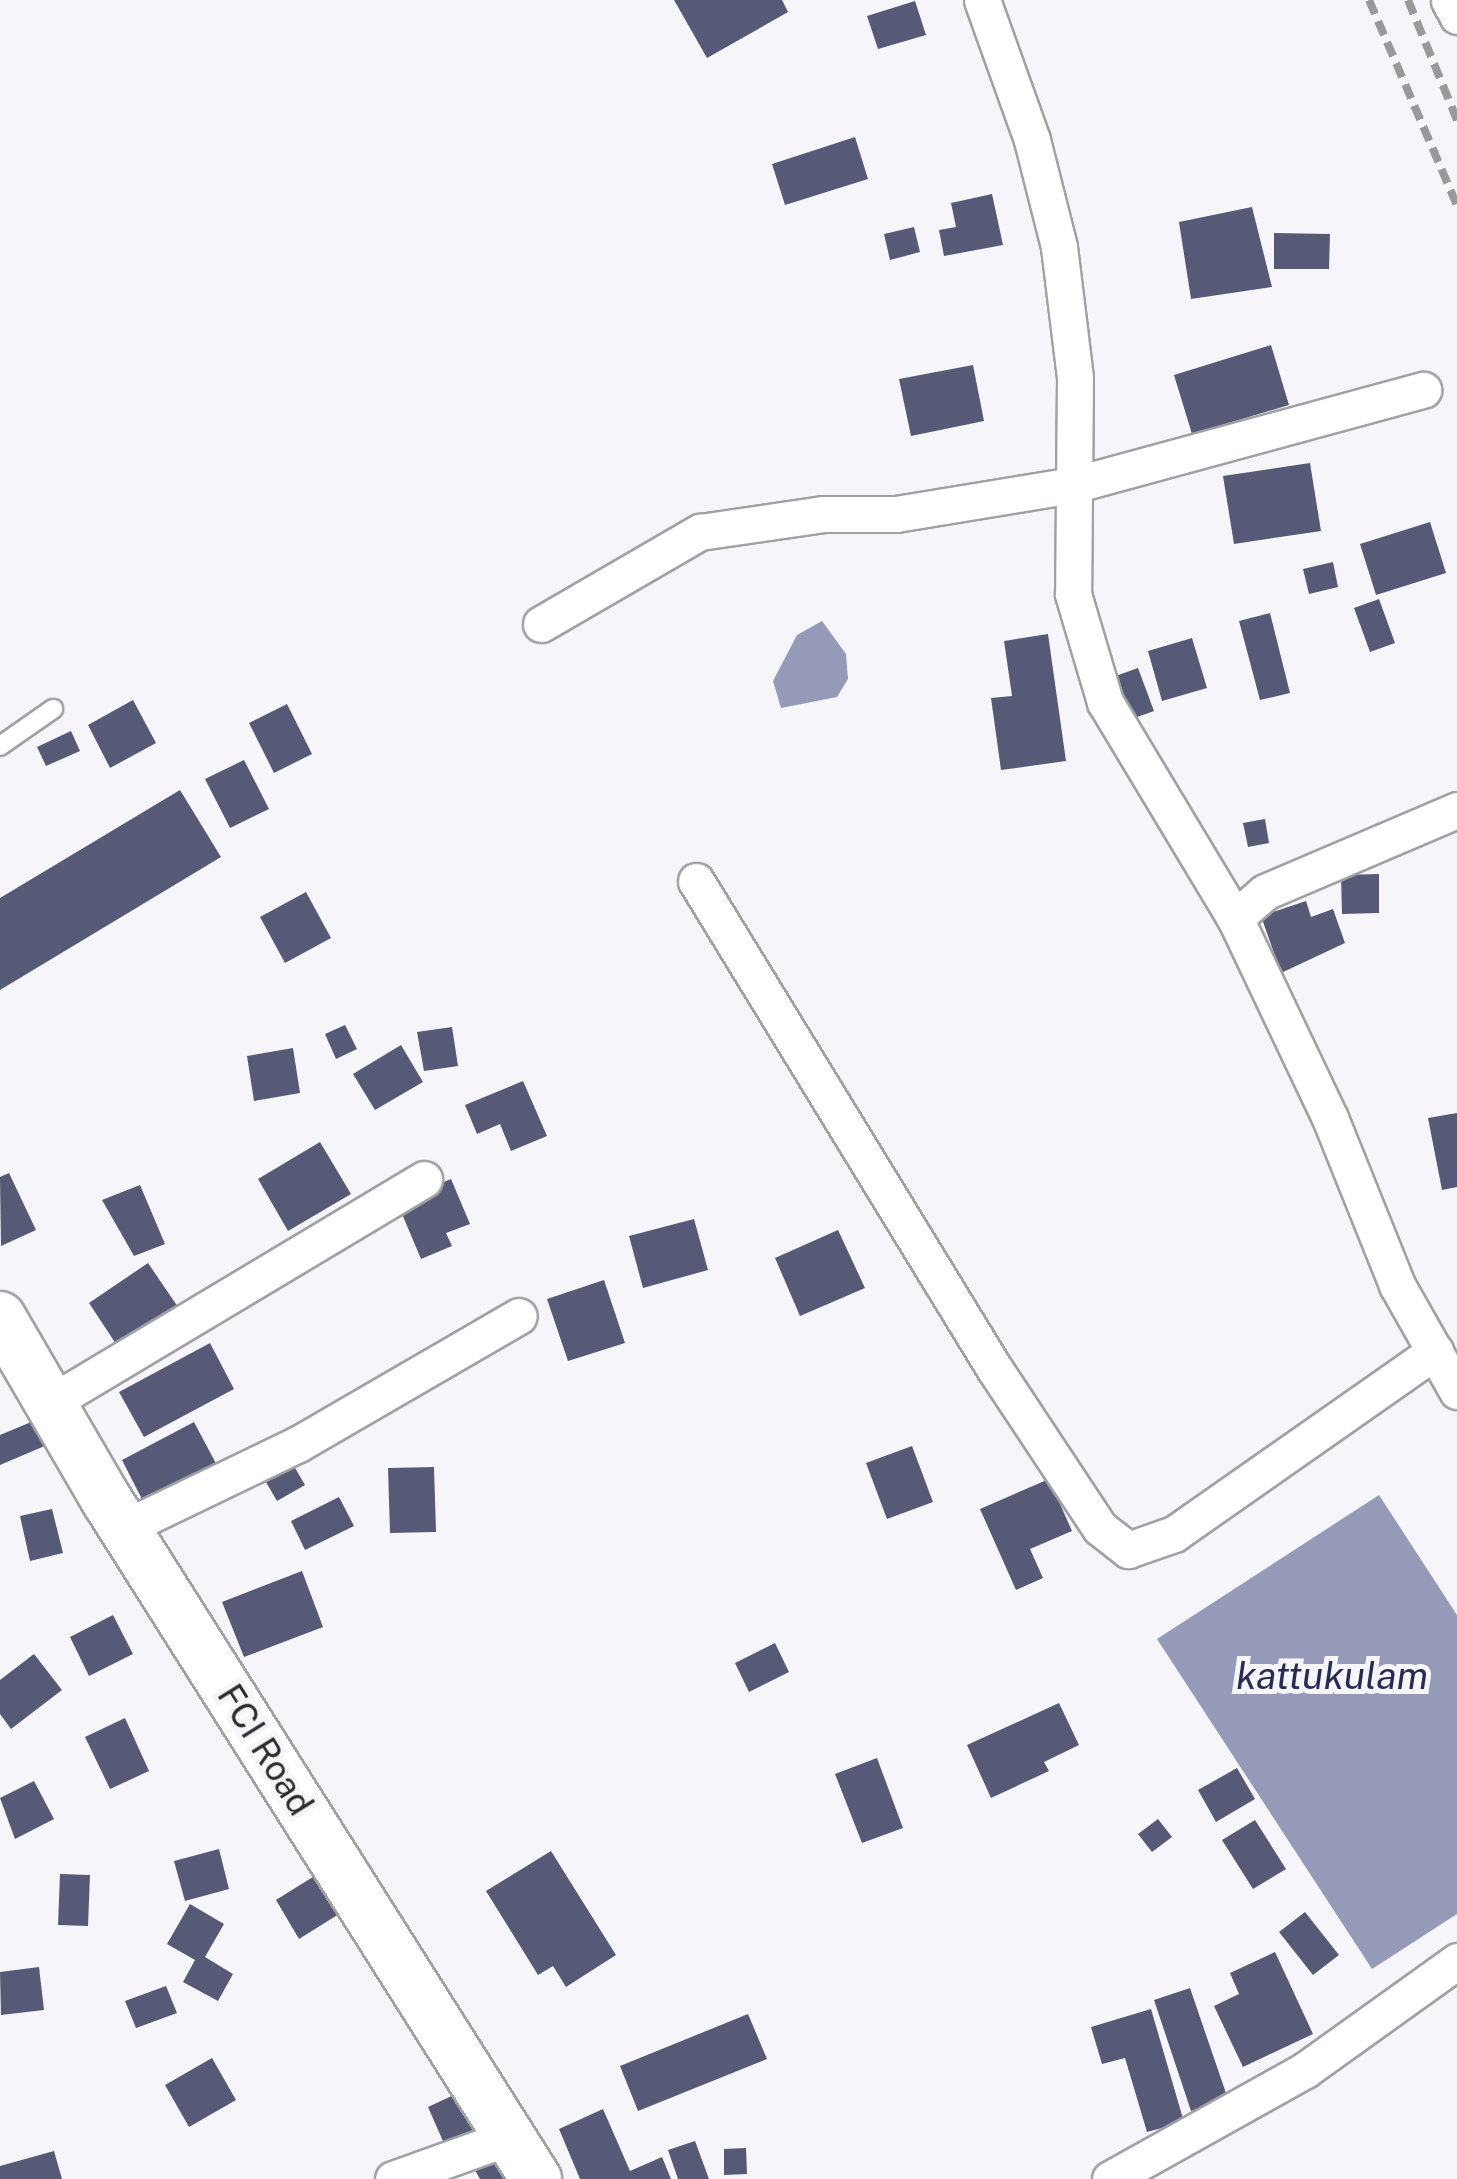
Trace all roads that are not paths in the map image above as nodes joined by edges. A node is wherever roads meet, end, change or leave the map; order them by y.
1 (982, 0) edge
2 (1448, 0) edge
3 (1457, 16) edge
4 (1423, 390) dead end
5 (1073, 485) junction
6 (541, 624) dead end
7 (53, 709) dead end
8 (0, 746) edge
9 (1457, 810) edge
10 (696, 882) dead end
11 (1235, 918) junction
12 (424, 1180) dead end
13 (519, 1316) dead end
14 (0, 1317) edge
15 (1435, 1351) junction
16 (1457, 1391) edge
17 (50, 1403) junction
18 (124, 1528) junction
19 (1457, 1961) edge
20 (510, 2137) junction
21 (393, 2179) edge
22 (536, 2179) edge
23 (1110, 2179) edge

1 - 5 street
2 - 3 street
4 - 5 street
5 - 6 street
5 - 11 street
7 - 8 lane
9 - 11 street
10 - 15 street
11 - 15 street
12 - 17 street
13 - 18 street
14 - 17 street, FCI Road
15 - 16 street
17 - 18 street, FCI Road
18 - 20 street, FCI Road
19 - 23 street
20 - 21 street
20 - 22 street, FCI Road

